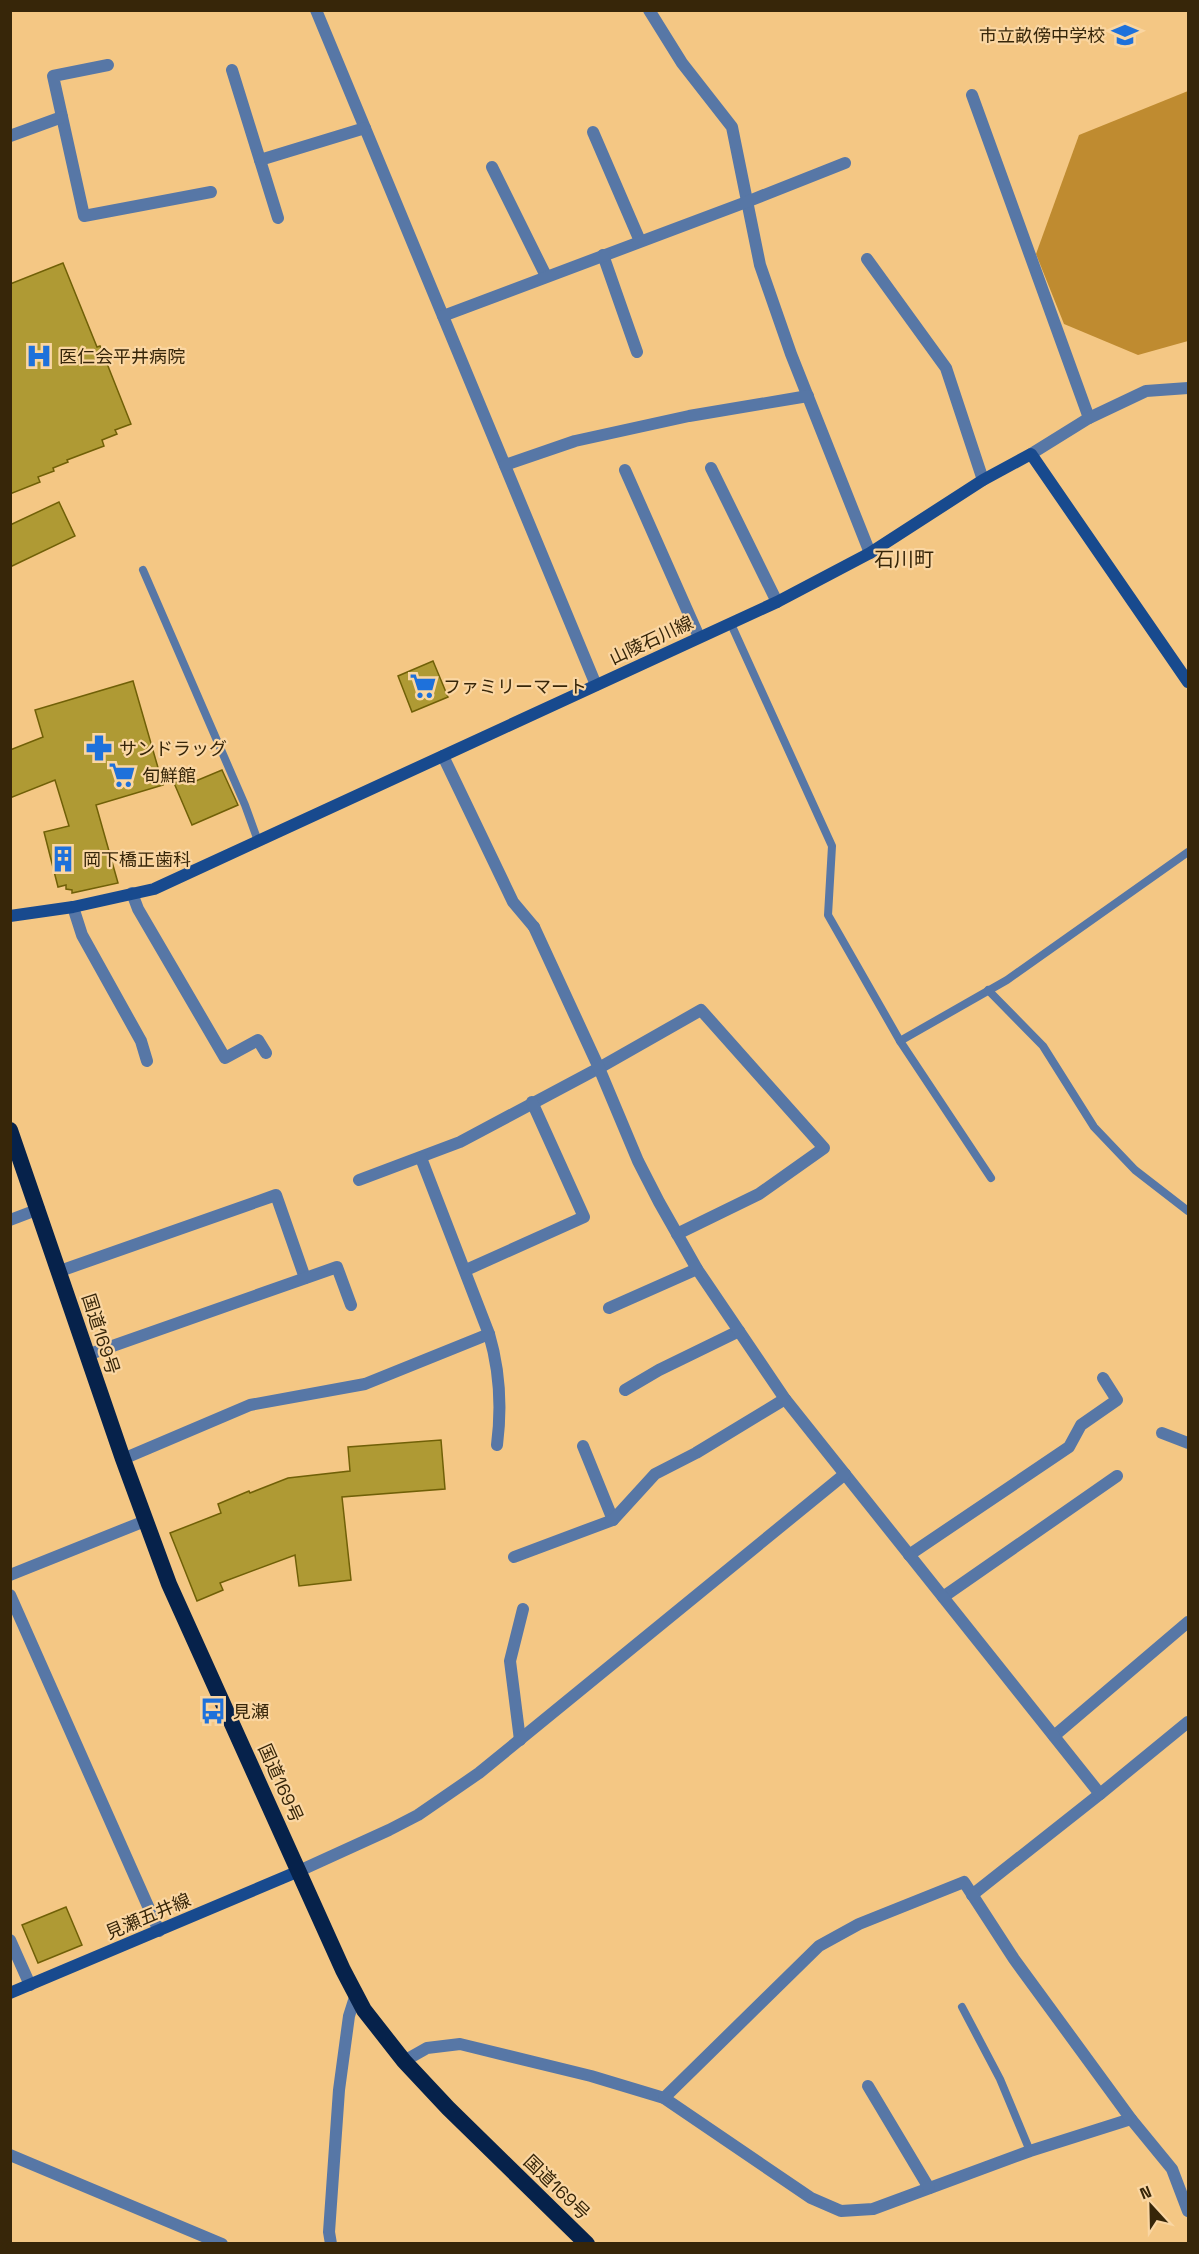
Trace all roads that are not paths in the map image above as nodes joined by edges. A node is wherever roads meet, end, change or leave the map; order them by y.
1 (316, 10) edge
2 (649, 10) edge
3 (108, 65) dead end
4 (232, 70) dead end
5 (972, 95) dead end
6 (62, 117) junction
7 (365, 128) junction
8 (593, 132) dead end
9 (10, 136) edge
10 (260, 160) junction
11 (845, 163) dead end
12 (492, 167) dead end
13 (211, 192) dead end
14 (749, 201) junction
15 (278, 218) dead end
16 (640, 241) junction
17 (603, 255) junction
18 (867, 259) dead end
19 (546, 276) junction
20 (443, 316) junction
21 (637, 352) dead end
22 (1188, 388) edge
23 (808, 396) junction
24 (1089, 418) junction
25 (1031, 454) junction
26 (505, 465) junction
27 (711, 468) dead end
28 (625, 470) dead end
29 (983, 480) junction
30 (870, 553) junction
31 (142, 570) dead end
32 (777, 602) junction
33 (731, 624) junction
34 (699, 637) junction
35 (1188, 682) edge
36 (596, 685) junction
37 (443, 756) junction
38 (258, 841) junction
39 (1188, 852) edge
40 (132, 893) junction
41 (73, 907) junction
42 (10, 916) edge
43 (988, 990) junction
44 (900, 1041) junction
45 (266, 1053) dead end
46 (147, 1060) dead end
47 (599, 1068) junction
48 (532, 1102) junction
49 (10, 1130) edge
50 (421, 1158) junction
51 (991, 1178) dead end
52 (359, 1180) dead end
53 (39, 1209) junction
54 (1188, 1211) edge
55 (10, 1220) edge
56 (677, 1234) junction
57 (698, 1269) junction
58 (466, 1270) junction
59 (60, 1271) junction
60 (305, 1278) junction
61 (351, 1305) dead end
62 (609, 1308) dead end
63 (739, 1331) junction
64 (489, 1334) junction
65 (87, 1355) junction
66 (1103, 1378) dead end
67 (625, 1390) dead end
68 (785, 1399) junction
69 (1161, 1433) dead end
70 (1188, 1443) edge
71 (497, 1444) dead end
72 (583, 1446) dead end
73 (123, 1459) junction
74 (845, 1474) junction
75 (1118, 1476) dead end
76 (613, 1520) junction
77 (145, 1521) junction
78 (909, 1555) junction
79 (514, 1557) dead end
80 (10, 1575) edge
81 (10, 1595) edge
82 (943, 1598) junction
83 (523, 1609) dead end
84 (1188, 1622) edge
85 (1188, 1722) edge
86 (1054, 1736) junction
87 (520, 1740) junction
88 (1100, 1794) junction
89 (298, 1871) junction
90 (972, 1895) junction
91 (159, 1931) junction
92 (10, 1940) edge
93 (30, 1985) junction
94 (10, 1993) edge
95 (356, 1994) junction
96 (962, 2007) dead end
97 (404, 2061) junction
98 (868, 2086) dead end
99 (664, 2098) junction
100 (1131, 2119) junction
101 (1030, 2151) junction
102 (10, 2155) edge
103 (929, 2188) junction
104 (1188, 2211) edge
105 (222, 2244) edge
106 (331, 2244) edge
107 (587, 2244) edge

1 - 7 street
2 - 14 street
3 - 6 street
4 - 10 street
5 - 24 street
6 - 9 street
6 - 13 street
7 - 10 street
7 - 20 street
8 - 16 street
10 - 15 street
11 - 14 street
12 - 19 street
14 - 16 street
14 - 23 street
16 - 17 street
17 - 19 street
17 - 21 street
18 - 29 street
19 - 20 street
20 - 26 street
22 - 24 street
23 - 26 street
23 - 30 street
24 - 25 street
25 - 29 main road, 山陵石川線
25 - 35 main road
26 - 36 street
27 - 32 street
28 - 34 street
29 - 30 main road, 山陵石川線
30 - 32 main road, 山陵石川線
31 - 38 lane
32 - 33 main road, 山陵石川線
33 - 34 main road, 山陵石川線
33 - 44 lane
34 - 36 main road, 山陵石川線
36 - 37 main road, 山陵石川線
37 - 38 main road, 山陵石川線
37 - 47 street
38 - 40 main road, 山陵石川線
39 - 43 lane
40 - 41 main road, 山陵石川線
40 - 45 street
41 - 42 main road, 山陵石川線
41 - 46 street
43 - 44 lane
43 - 54 lane
44 - 51 lane
47 - 48 street
47 - 56 street
47 - 56 street
48 - 50 street
48 - 58 street
49 - 53 highway, 国道169号
50 - 52 street
50 - 58 street
53 - 55 street
53 - 59 highway, 国道169号
56 - 57 street
57 - 62 street
57 - 63 street
58 - 64 street
59 - 60 street
59 - 65 highway, 国道169号
60 - 61 street
60 - 65 street
63 - 67 street
63 - 68 street
64 - 71 street
64 - 73 street
65 - 73 highway, 国道169号
66 - 78 street
68 - 74 street
68 - 76 street
69 - 70 street
72 - 76 street
73 - 77 highway, 国道169号
74 - 78 street
74 - 87 street
75 - 82 street
76 - 79 street
77 - 80 street
77 - 89 highway, 国道169号
78 - 82 street
81 - 91 street
82 - 86 street
83 - 87 street
84 - 86 street
85 - 88 street
86 - 88 street
87 - 89 street
88 - 90 street
89 - 91 main road, 見瀬五井線
89 - 95 highway, 国道169号
90 - 99 street
90 - 100 street
91 - 93 main road, 見瀬五井線
92 - 93 street
93 - 94 main road, 見瀬五井線
95 - 97 highway, 国道169号
95 - 106 street
96 - 101 lane
97 - 99 street
97 - 107 highway, 国道169号
98 - 103 street
99 - 103 street
100 - 101 street
100 - 104 street
101 - 103 street
102 - 105 street

